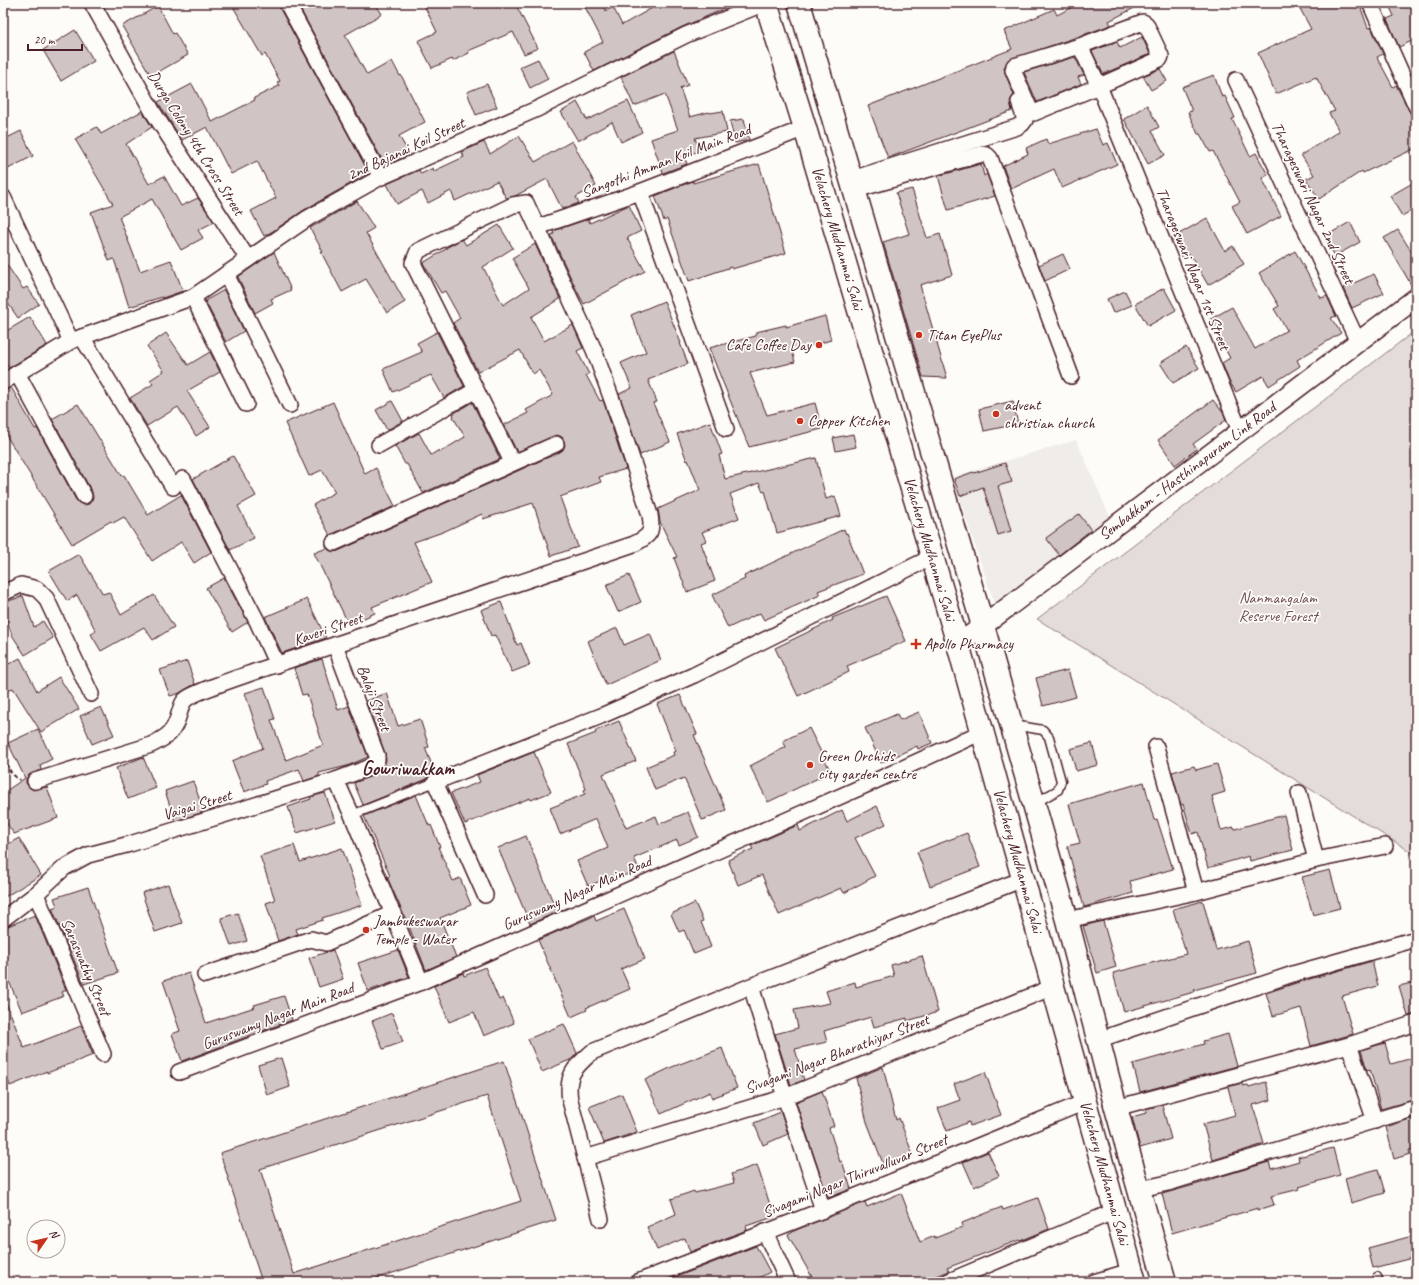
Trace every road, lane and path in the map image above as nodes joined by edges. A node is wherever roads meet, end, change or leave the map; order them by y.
1 (92, 3) edge
2 (287, 3) edge
3 (765, 3) edge
4 (799, 3) edge
5 (1370, 3) edge
6 (1080, 46) junction
7 (1010, 78) dead end
8 (1236, 80) dead end
9 (1098, 86) junction
10 (1416, 106) edge
11 (805, 128) junction
12 (381, 177) junction
13 (853, 185) junction
14 (640, 192) junction
15 (3, 197) edge
16 (538, 227) junction
17 (248, 259) junction
18 (226, 274) junction
19 (193, 297) junction
20 (1416, 298) edge
21 (76, 339) junction
22 (1358, 342) junction
23 (17, 373) junction
24 (1071, 376) dead end
25 (3, 382) edge
26 (476, 390) junction
27 (246, 404) dead end
28 (290, 405) dead end
29 (726, 429) dead end
30 (1240, 431) junction
31 (556, 444) dead end
32 (379, 445) dead end
33 (512, 462) junction
34 (84, 496) dead end
35 (334, 543) dead end
36 (932, 557) junction
37 (3, 593) edge
38 (983, 626) junction
39 (958, 644) junction
40 (335, 645) junction
41 (276, 665) junction
42 (91, 694) dead end
43 (1012, 725) junction
44 (982, 732) junction
45 (1156, 748) dead end
46 (3, 757) edge
47 (376, 763) joint
48 (336, 780) junction
49 (35, 781) joint
50 (435, 782) junction
51 (1299, 793) dead end
52 (1034, 804) junction
53 (352, 816) junction
54 (1385, 846) dead end
55 (1316, 860) junction
56 (1023, 879) junction
57 (1196, 892) junction
58 (36, 894) junction
59 (485, 895) dead end
60 (393, 913) junction
61 (3, 919) edge
62 (1067, 920) junction
63 (1416, 939) edge
64 (205, 975) dead end
65 (421, 982) junction
66 (751, 986) junction
67 (1053, 988) junction
68 (1416, 1023) edge
69 (1098, 1040) junction
70 (1349, 1045) junction
71 (103, 1054) dead end
72 (179, 1072) dead end
73 (784, 1097) junction
74 (1085, 1102) junction
75 (1116, 1108) junction
76 (1416, 1108) edge
77 (1375, 1121) junction
78 (585, 1158) junction
79 (1140, 1189) junction
80 (824, 1210) junction
81 (1115, 1211) junction
82 (601, 1219) dead end
83 (765, 1232) junction
84 (674, 1276) edge
85 (1133, 1276) edge
86 (638, 1282) edge
87 (788, 1282) edge
88 (948, 1282) edge
89 (1094, 1282) edge
90 (1166, 1282) edge

1 - 17 street, Durga Colony 4th Cross Street
2 - 12 street
3 - 11 main road, Velachery Mudhanmai Salai
3 - 12 street, 2nd Bajanai Koil Street
4 - 13 main road, Velachery Mudhanmai Salai
5 - 10 street
6 - 9 street, Tharageswari Nagar 1st Street
6 - 9 street
6 - 9 street
7 - 13 street
8 - 22 street, Tharageswari Nagar 2nd Street
9 - 30 street, Tharageswari Nagar 1st Street
11 - 14 street, Sangothi Amman Koil Main Road
11 - 36 main road, Velachery Mudhanmai Salai
12 - 17 street, 2nd Bajanai Koil Street
13 - 24 street
13 - 38 main road, Velachery Mudhanmai Salai
14 - 16 street, Sangothi Amman Koil Main Road
14 - 29 street
15 - 21 street
16 - 26 street
16 - 40 street, Kaveri Street
17 - 18 street, 2nd Bajanai Koil Street
18 - 19 street, 2nd Bajanai Koil Street
18 - 28 street
19 - 21 street, 2nd Bajanai Koil Street
19 - 27 street
20 - 22 street, Sembakkam - Hasthinapuram Link Road
21 - 23 street, 2nd Bajanai Koil Street
21 - 41 street
22 - 30 street, Sembakkam - Hasthinapuram Link Road
23 - 25 street, 2nd Bajanai Koil Street
23 - 34 street
26 - 32 street
26 - 33 street
30 - 38 street, Sembakkam - Hasthinapuram Link Road
31 - 33 street
33 - 35 street
36 - 39 main road, Velachery Mudhanmai Salai
36 - 50 street
37 - 42 street
38 - 39 street, Sembakkam - Hasthinapuram Link Road
38 - 43 main road, Velachery Mudhanmai Salai
39 - 44 main road, Velachery Mudhanmai Salai
40 - 41 street, Kaveri Street
40 - 47 street, Balaji Street
41 - 49 street, Kaveri Street
43 - 52 main road, Velachery Mudhanmai Salai
43 - 52 lane
44 - 56 main road, Velachery Mudhanmai Salai
44 - 65 street, Guruswamy Nagar Main Road
45 - 57 street
46 - 49 path
47 - 48 street, Vaigai Street
48 - 53 street
48 - 58 street, Vaigai Street
50 - 53 lane
50 - 59 street
51 - 55 street
52 - 62 main road, Velachery Mudhanmai Salai
53 - 60 street
54 - 55 street
55 - 57 street
56 - 66 street
56 - 67 main road, Velachery Mudhanmai Salai
57 - 62 street
58 - 61 street, Vaigai Street
58 - 71 street, Saraswathy Street
60 - 64 street
60 - 65 street
62 - 69 main road, Velachery Mudhanmai Salai
63 - 69 street
65 - 72 street, Guruswamy Nagar Main Road
66 - 73 street
66 - 78 street
67 - 73 street, Sivagami Nagar Bharathiyar Street
67 - 74 main road, Velachery Mudhanmai Salai
68 - 70 street
69 - 75 main road, Velachery Mudhanmai Salai
70 - 75 street
70 - 77 street
73 - 78 street, Sivagami Nagar Bharathiyar Street
73 - 80 street
74 - 80 street, Sivagami Nagar Thiruvalluvar Street
74 - 81 main road, Velachery Mudhanmai Salai
75 - 79 main road, Velachery Mudhanmai Salai
76 - 77 street
77 - 79 street
78 - 82 street
79 - 90 main road, Velachery Mudhanmai Salai
80 - 83 street, Sivagami Nagar Thiruvalluvar Street
81 - 85 main road, Velachery Mudhanmai Salai
81 - 88 street
83 - 84 street, Sivagami Nagar Thiruvalluvar Street
83 - 87 street
84 - 86 street, Sivagami Nagar Thiruvalluvar Street
85 - 89 street

